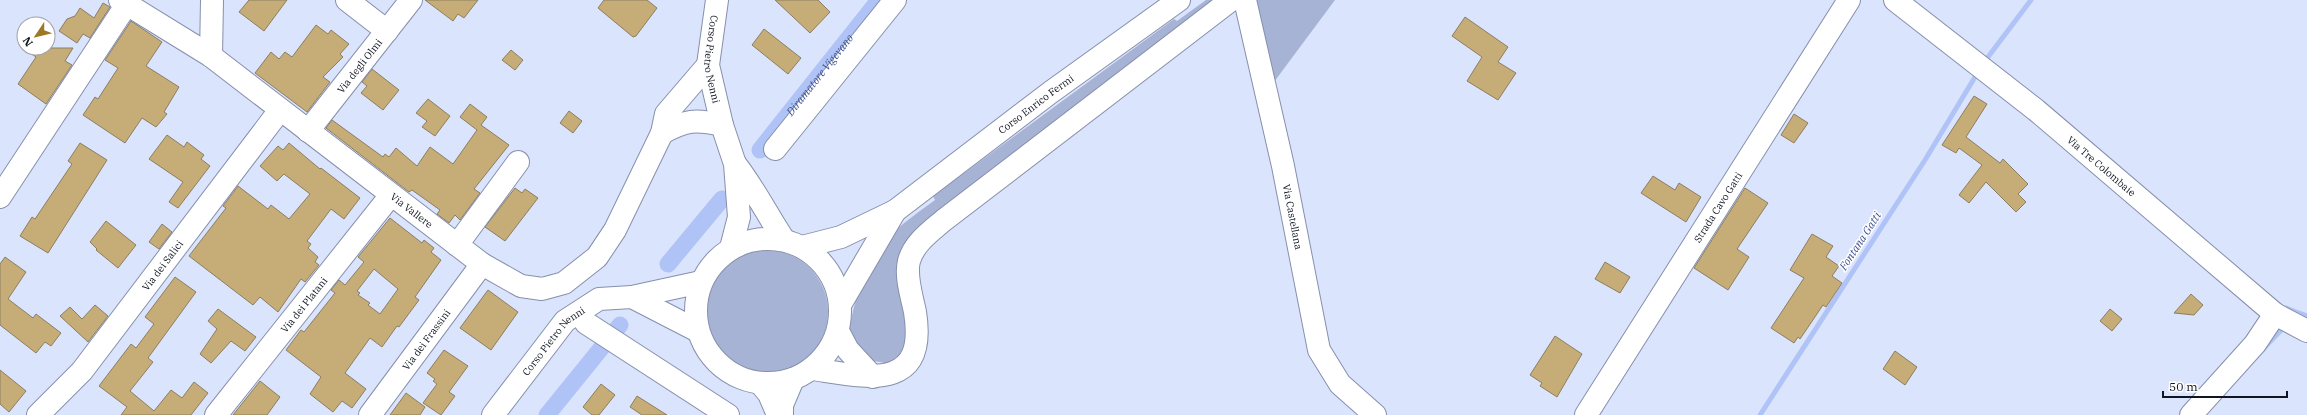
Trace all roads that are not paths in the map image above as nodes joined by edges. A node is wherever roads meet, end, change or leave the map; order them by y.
1 (212, 0) edge
2 (347, 0) edge
3 (411, 0) edge
4 (718, 0) edge
5 (895, 0) edge
6 (1179, 0) edge
7 (1231, 0) edge
8 (1245, 0) edge
9 (1849, 0) edge
10 (1895, 0) edge
11 (123, 2) edge
12 (387, 31) junction
13 (210, 56) junction
14 (708, 65) junction
15 (280, 110) junction
16 (722, 125) junction
17 (308, 131) junction
18 (662, 133) junction
19 (775, 149) dead end
20 (518, 162) dead end
21 (735, 164) junction
22 (391, 195) junction
23 (0, 197) edge
24 (895, 211) junction
25 (793, 244) junction
26 (457, 245) junction
27 (731, 248) junction
28 (482, 264) junction
29 (701, 282) junction
30 (632, 297) junction
31 (840, 305) junction
32 (2275, 314) junction
33 (591, 327) dead end
34 (698, 331) junction
35 (838, 331) junction
36 (2307, 331) edge
37 (813, 369) junction
38 (873, 377) junction
39 (793, 379) junction
40 (760, 383) junction
41 (38, 415) edge
42 (216, 415) edge
43 (370, 415) edge
44 (493, 415) edge
45 (728, 415) edge
46 (778, 415) edge
47 (782, 415) edge
48 (1375, 415) edge
49 (1586, 415) edge
50 (2190, 415) edge

1 - 13 street
2 - 12 street
3 - 12 street, Via degli Olmi
4 - 14 street, Corso Pietro Nenni
5 - 19 street
6 - 24 street, Corso Enrico Fermi
7 - 38 street
8 - 48 street, Via Castellana
9 - 49 street, Strada Cavo Gatti
10 - 32 street, Via Tre Colombaie
11 - 13 street, Via Vallere
11 - 23 street
12 - 17 street, Via degli Olmi
13 - 15 street, Via Vallere
14 - 16 street, Corso Pietro Nenni
14 - 18 street, Via Vallere
15 - 17 street, Via Vallere
15 - 41 street, Via dei Salici
16 - 18 street
16 - 21 street, Corso Pietro Nenni
17 - 22 street, Via Vallere
18 - 28 street, Via Vallere
20 - 26 street
21 - 25 street, Corso Pietro Nenni
21 - 27 street, Corso Pietro Nenni
22 - 26 street, Via Vallere
22 - 42 street, Via dei Platani
24 - 25 street, Corso Enrico Fermi
24 - 31 street, Corso Enrico Fermi
25 - 27 street, Corso Enrico Fermi
25 - 31 street
26 - 28 street, Via Vallere
27 - 29 street
28 - 43 street, Via dei Frassini
29 - 30 street, Corso Pietro Nenni
29 - 34 street
30 - 34 street
30 - 44 street, Corso Pietro Nenni
31 - 35 street
32 - 36 street, Via Tre Colombaie
32 - 50 street
33 - 45 street
34 - 40 street
35 - 37 street
35 - 38 street
37 - 38 street
37 - 39 street
39 - 40 street
39 - 47 street
40 - 46 street

